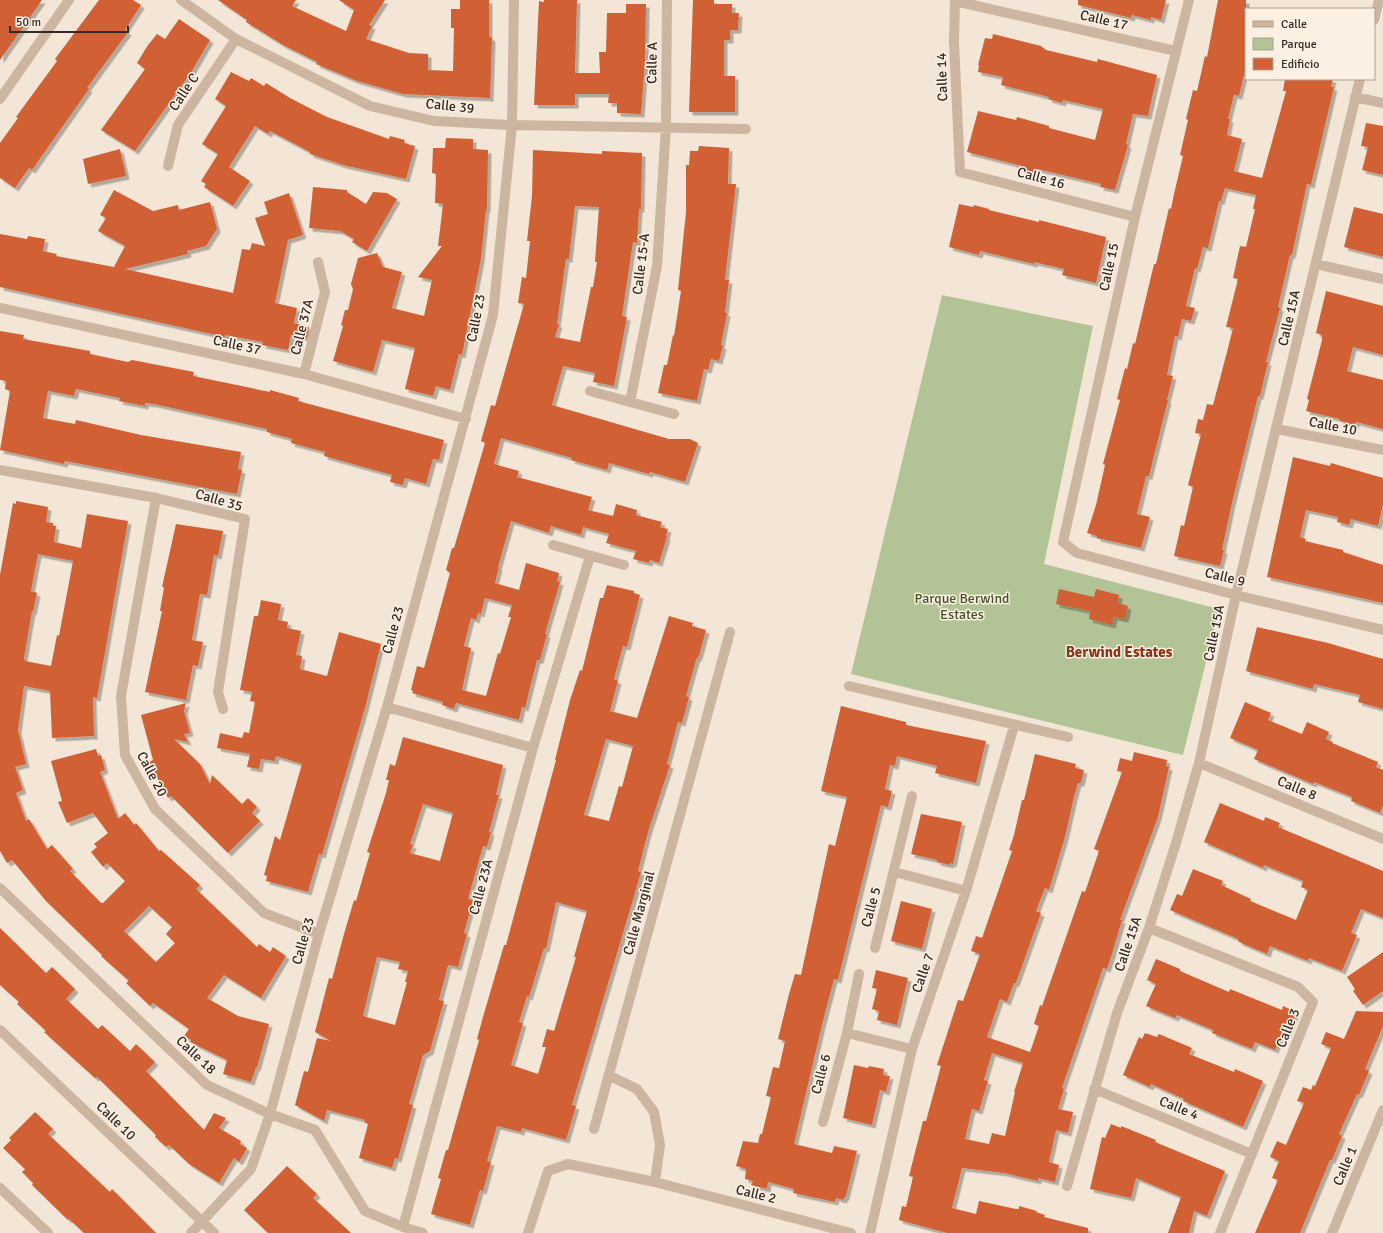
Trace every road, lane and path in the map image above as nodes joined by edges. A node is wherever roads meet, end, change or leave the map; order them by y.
1 (69, 0) edge
2 (180, 0) edge
3 (514, 0) edge
4 (667, 0) edge
5 (1188, 0) edge
6 (1379, 0) edge
7 (955, 1) edge
8 (1375, 16) edge
9 (236, 39) junction
10 (1176, 51) junction
11 (1360, 80) edge
12 (1355, 97) junction
13 (0, 99) edge
14 (1383, 103) edge
15 (512, 125) junction
16 (666, 127) junction
17 (746, 129) dead end
18 (959, 153) joint
19 (168, 166) dead end
20 (1135, 217) junction
21 (318, 262) dead end
22 (1316, 264) junction
23 (1383, 279) edge
24 (0, 308) edge
25 (304, 374) junction
26 (590, 391) dead end
27 (630, 402) junction
28 (674, 414) dead end
29 (466, 419) junction
30 (1277, 430) junction
31 (1383, 450) edge
32 (0, 470) edge
33 (156, 498) junction
34 (1064, 542) joint
35 (553, 545) dead end
36 (590, 556) junction
37 (624, 565) dead end
38 (1236, 595) junction
39 (1383, 630) edge
40 (730, 632) dead end
41 (849, 686) dead end
42 (387, 707) junction
43 (223, 709) dead end
44 (1014, 726) junction
45 (1068, 737) dead end
46 (533, 748) junction
47 (1199, 762) junction
48 (912, 796) dead end
49 (1383, 840) edge
50 (894, 872) junction
51 (0, 888) edge
52 (966, 891) junction
53 (1148, 928) junction
54 (319, 934) junction
55 (875, 948) dead end
56 (859, 974) dead end
57 (0, 1030) edge
58 (847, 1033) junction
59 (912, 1049) junction
60 (610, 1076) junction
61 (1094, 1089) junction
62 (1383, 1110) edge
63 (270, 1114) junction
64 (823, 1122) dead end
65 (594, 1129) dead end
66 (1252, 1154) junction
67 (655, 1182) junction
68 (1067, 1186) dead end
69 (0, 1188) edge
70 (201, 1222) junction
71 (403, 1227) junction
72 (48, 1233) edge
73 (191, 1233) edge
74 (214, 1233) edge
75 (423, 1233) edge
76 (528, 1233) edge
77 (851, 1233) edge
78 (870, 1233) edge
79 (1220, 1233) edge
80 (1332, 1233) edge

1 - 13 street
2 - 9 street, Calle 39
3 - 15 street, Calle 23
4 - 16 street, Calle A
5 - 10 street, Calle 15
6 - 8 street
7 - 10 street, Calle 17
7 - 18 street, Calle 14
9 - 15 street, Calle 39
9 - 19 street, Calle C
10 - 20 street, Calle 15
11 - 12 street, Calle 15A
12 - 14 street
12 - 22 street, Calle 15A
15 - 16 street, Calle 39
15 - 29 street, Calle 23
16 - 17 street, Calle 39
16 - 27 street, Calle 15-A
18 - 20 street, Calle 16
20 - 34 street, Calle 15
21 - 25 street, Calle 37A
22 - 23 street
22 - 30 street, Calle 15A
24 - 25 street, Calle 37
25 - 29 street, Calle 37
26 - 27 street
27 - 28 street
29 - 42 street, Calle 23
30 - 31 street, Calle 10
30 - 38 street, Calle 15A
32 - 33 street, Calle 35
33 - 43 street, Calle 35
33 - 54 street, Calle 20
34 - 38 street, Calle 9
35 - 36 street
36 - 37 street
36 - 46 street, Calle 23A
38 - 39 street, Calle 9
38 - 47 street, Calle 15A
40 - 60 street, Calle Marginal
41 - 44 street
42 - 46 street
42 - 54 street, Calle 23
44 - 45 street
44 - 52 street, Calle 7
46 - 71 street, Calle 23A
47 - 49 street, Calle 8
47 - 53 street, Calle 15A
48 - 50 street, Calle 5
50 - 52 street, Calle 5
50 - 55 street, Calle 5
51 - 63 street, Calle 18
52 - 59 street, Calle 7
53 - 61 street, Calle 15A
53 - 66 street, Calle 3
54 - 63 street, Calle 23
56 - 58 street, Calle 6
57 - 70 street, Calle 10
58 - 59 street
58 - 64 street, Calle 6
59 - 78 street, Calle 7
60 - 65 street, Calle Marginal
60 - 67 street
61 - 66 street, Calle 4
61 - 68 street, Calle 15A
62 - 80 street, Calle 1
63 - 70 street, Calle 23
63 - 71 street, Calle 18
66 - 79 street, Calle 3
67 - 76 street, Calle 2
67 - 77 street, Calle 2
69 - 72 street
70 - 73 street, Calle 23
70 - 74 street, Calle 10
71 - 75 street, Calle 18

